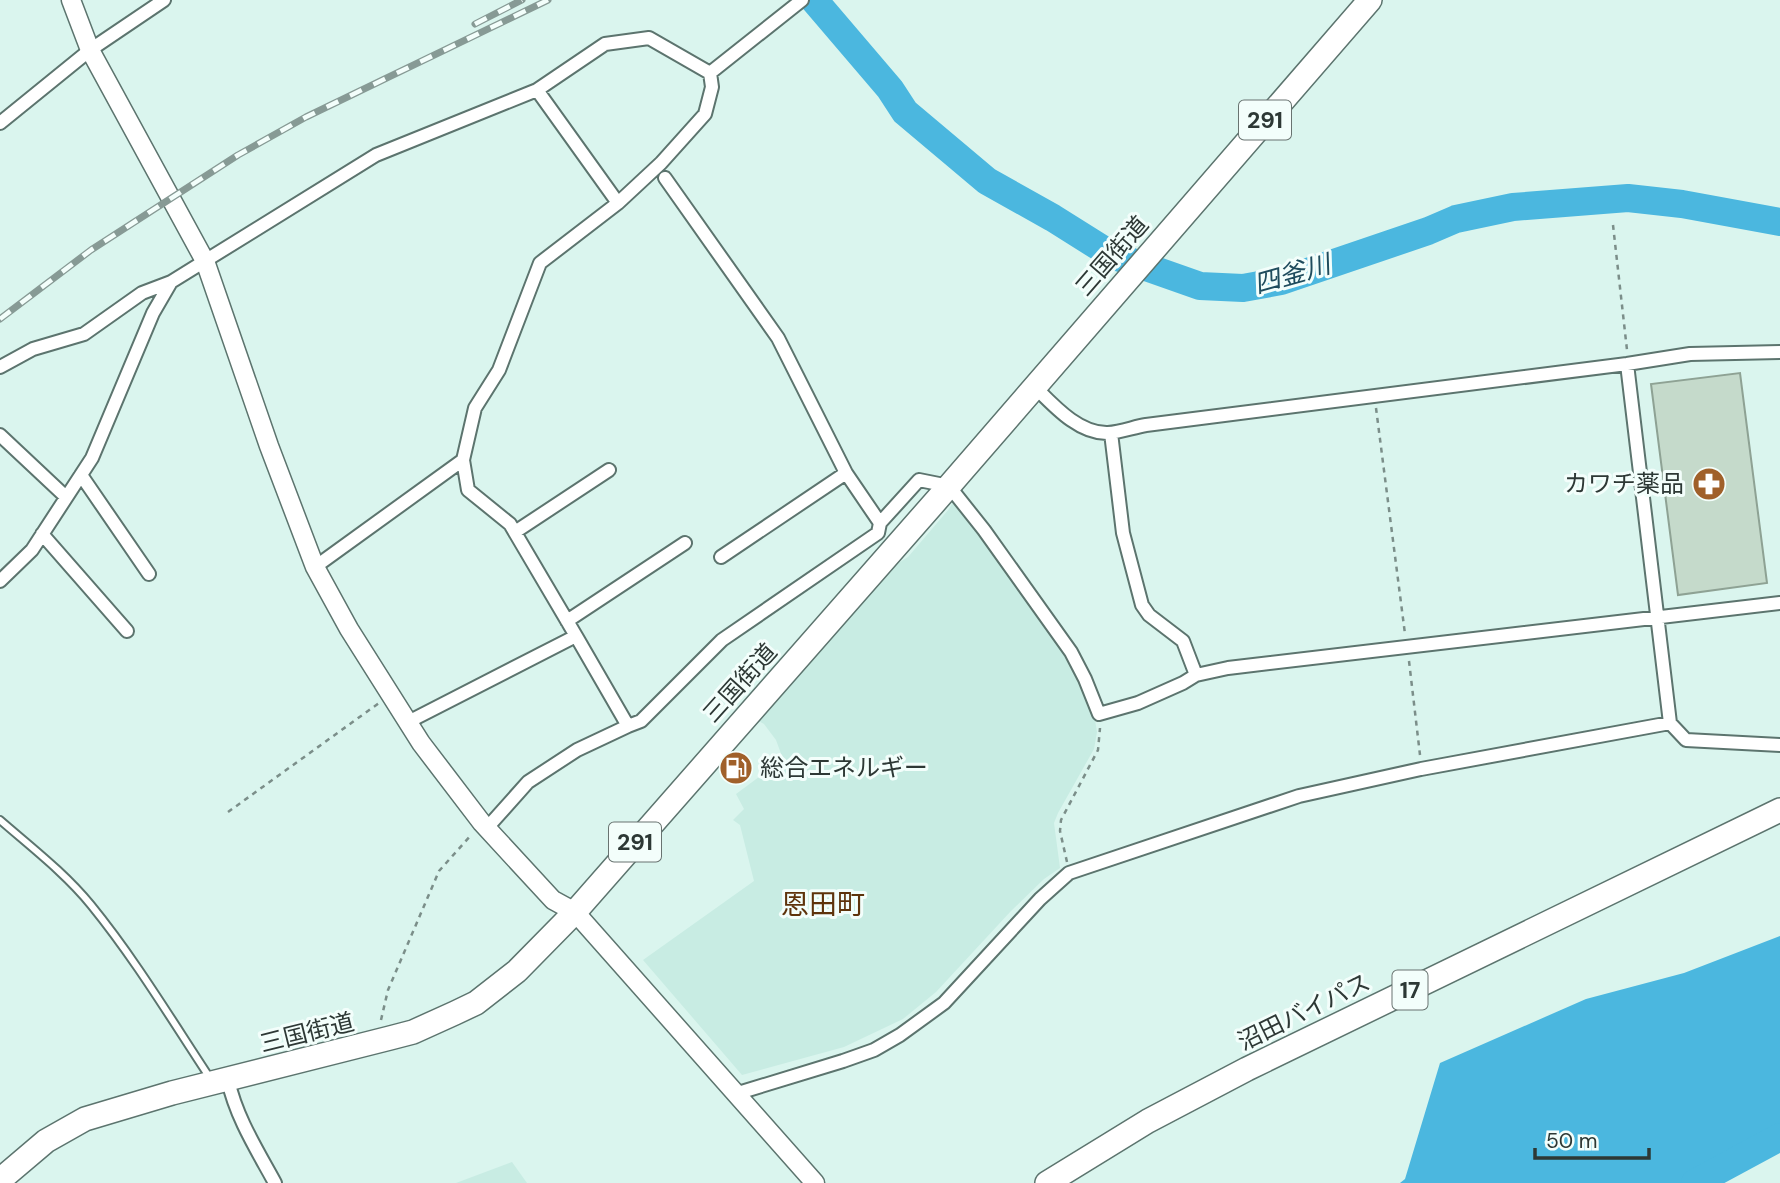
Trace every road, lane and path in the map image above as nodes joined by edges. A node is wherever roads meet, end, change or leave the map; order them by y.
1 (71, 0) edge
2 (164, 0) edge
3 (802, 0) edge
4 (1370, 0) edge
5 (90, 50) junction
6 (710, 73) junction
7 (537, 90) junction
8 (0, 123) edge
9 (665, 178) dead end
10 (618, 202) junction
11 (1613, 225) dead end
12 (205, 261) junction
13 (171, 282) junction
14 (1780, 352) edge
15 (1628, 364) junction
16 (0, 367) edge
17 (1035, 387) junction
18 (1375, 397) junction
19 (1111, 433) junction
20 (0, 435) edge
21 (463, 460) junction
22 (610, 470) dead end
23 (846, 473) junction
24 (81, 475) junction
25 (948, 486) junction
26 (66, 497) junction
27 (880, 523) junction
28 (515, 532) junction
29 (42, 534) junction
30 (685, 543) dead end
31 (721, 557) dead end
32 (315, 567) junction
33 (149, 574) dead end
34 (0, 581) edge
35 (1780, 603) edge
36 (1659, 616) junction
37 (567, 621) junction
38 (127, 631) dead end
39 (576, 636) junction
40 (1407, 647) junction
41 (1196, 675) junction
42 (391, 695) junction
43 (1099, 714) junction
44 (408, 722) junction
45 (1670, 723) junction
46 (628, 726) junction
47 (1780, 745) edge
48 (1421, 769) junction
49 (1780, 810) edge
50 (228, 812) dead end
51 (0, 820) edge
52 (484, 826) junction
53 (1069, 873) junction
54 (575, 912) junction
55 (378, 1030) dead end
56 (221, 1082) junction
57 (735, 1094) junction
58 (0, 1180) edge
59 (275, 1183) edge
60 (815, 1183) edge
61 (1047, 1183) edge

1 - 5 street
2 - 5 street
3 - 6 street
4 - 17 highway, 三国街道 / 291
5 - 8 street
5 - 12 street
6 - 7 street
6 - 10 street
7 - 10 street
7 - 12 street
9 - 23 street
10 - 21 street
11 - 15 path
12 - 13 street
12 - 32 street
13 - 16 street
13 - 24 street
14 - 15 street
15 - 18 street
15 - 36 street
17 - 19 street
17 - 25 highway, 三国街道 / 291
18 - 19 street
18 - 40 path
19 - 41 street
20 - 26 street
21 - 28 street
21 - 32 street
22 - 28 street
23 - 27 street
23 - 31 street
24 - 26 street
24 - 33 street
25 - 27 street
25 - 43 street
25 - 54 highway, 三国街道 / 291
26 - 29 street
27 - 46 street
28 - 37 street
29 - 34 street
29 - 38 street
30 - 37 street
32 - 42 street
35 - 36 street
36 - 40 street
36 - 45 street
37 - 39 street
39 - 44 street
39 - 46 street
40 - 41 street
40 - 48 path
41 - 43 street
42 - 44 street
42 - 50 path
43 - 53 path
44 - 52 street
45 - 47 street
45 - 48 street
46 - 52 street
48 - 53 street
49 - 61 highway, 沼田バイパス / 17
51 - 56 lane
52 - 54 street
52 - 55 path
53 - 57 street
54 - 56 highway, 三国街道 / 291
54 - 57 street
56 - 58 highway, 三国街道 / 291
56 - 59 street
57 - 60 street

